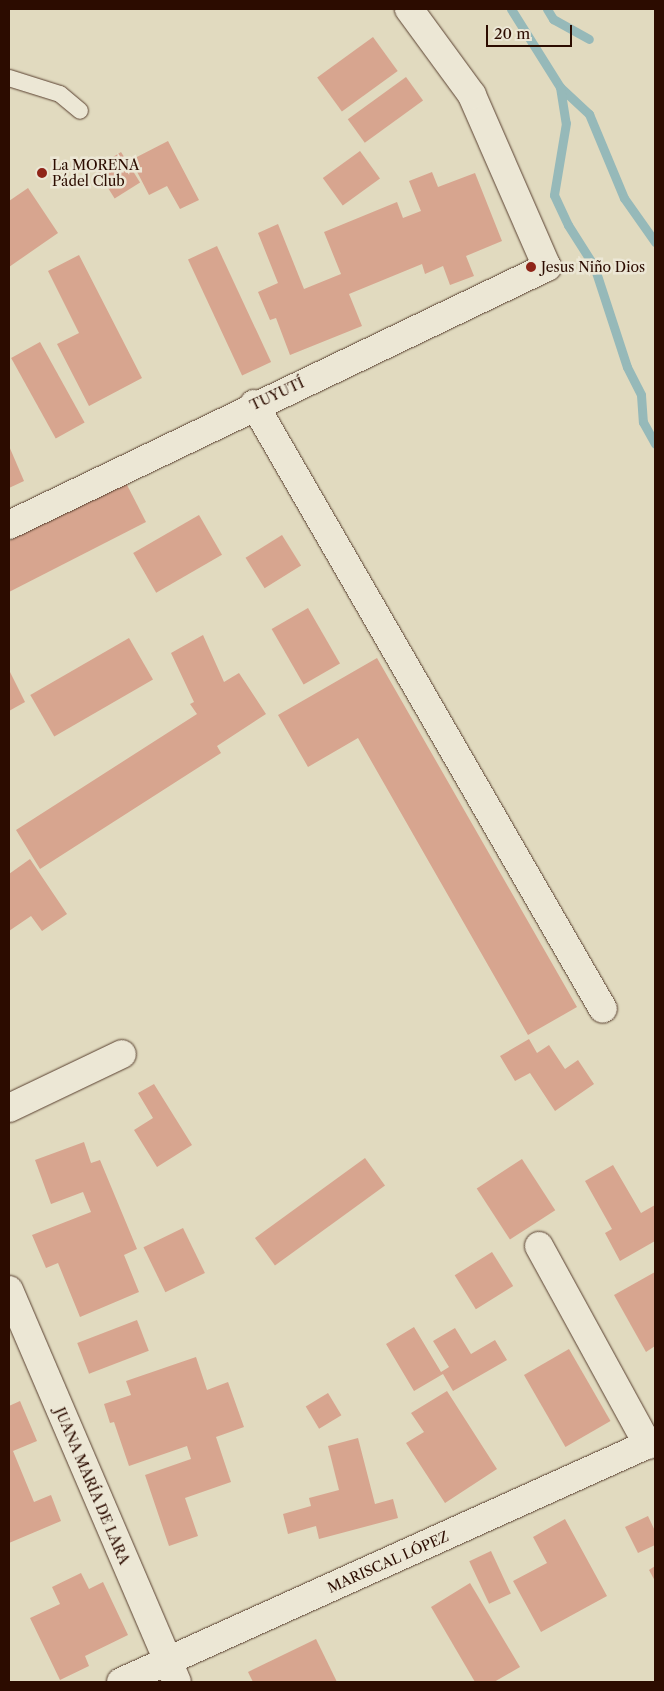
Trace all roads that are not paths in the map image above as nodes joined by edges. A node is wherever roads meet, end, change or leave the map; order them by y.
1 (408, 9) edge
2 (9, 78) edge
3 (80, 111) dead end
4 (254, 404) junction
5 (9, 525) edge
6 (604, 1009) dead end
7 (122, 1054) dead end
8 (9, 1108) edge
9 (539, 1246) dead end
10 (9, 1290) edge
11 (651, 1443) edge
12 (172, 1672) edge
13 (121, 1682) edge

1 - 4 street, TUYUTÍ
2 - 3 lane
4 - 5 street, TUYUTÍ
4 - 6 street
7 - 8 street
9 - 11 street
10 - 12 street, JUANA MARÍA DE LARA
11 - 12 street, MARISCAL LÓPEZ
12 - 13 street, MARISCAL LÓPEZ

